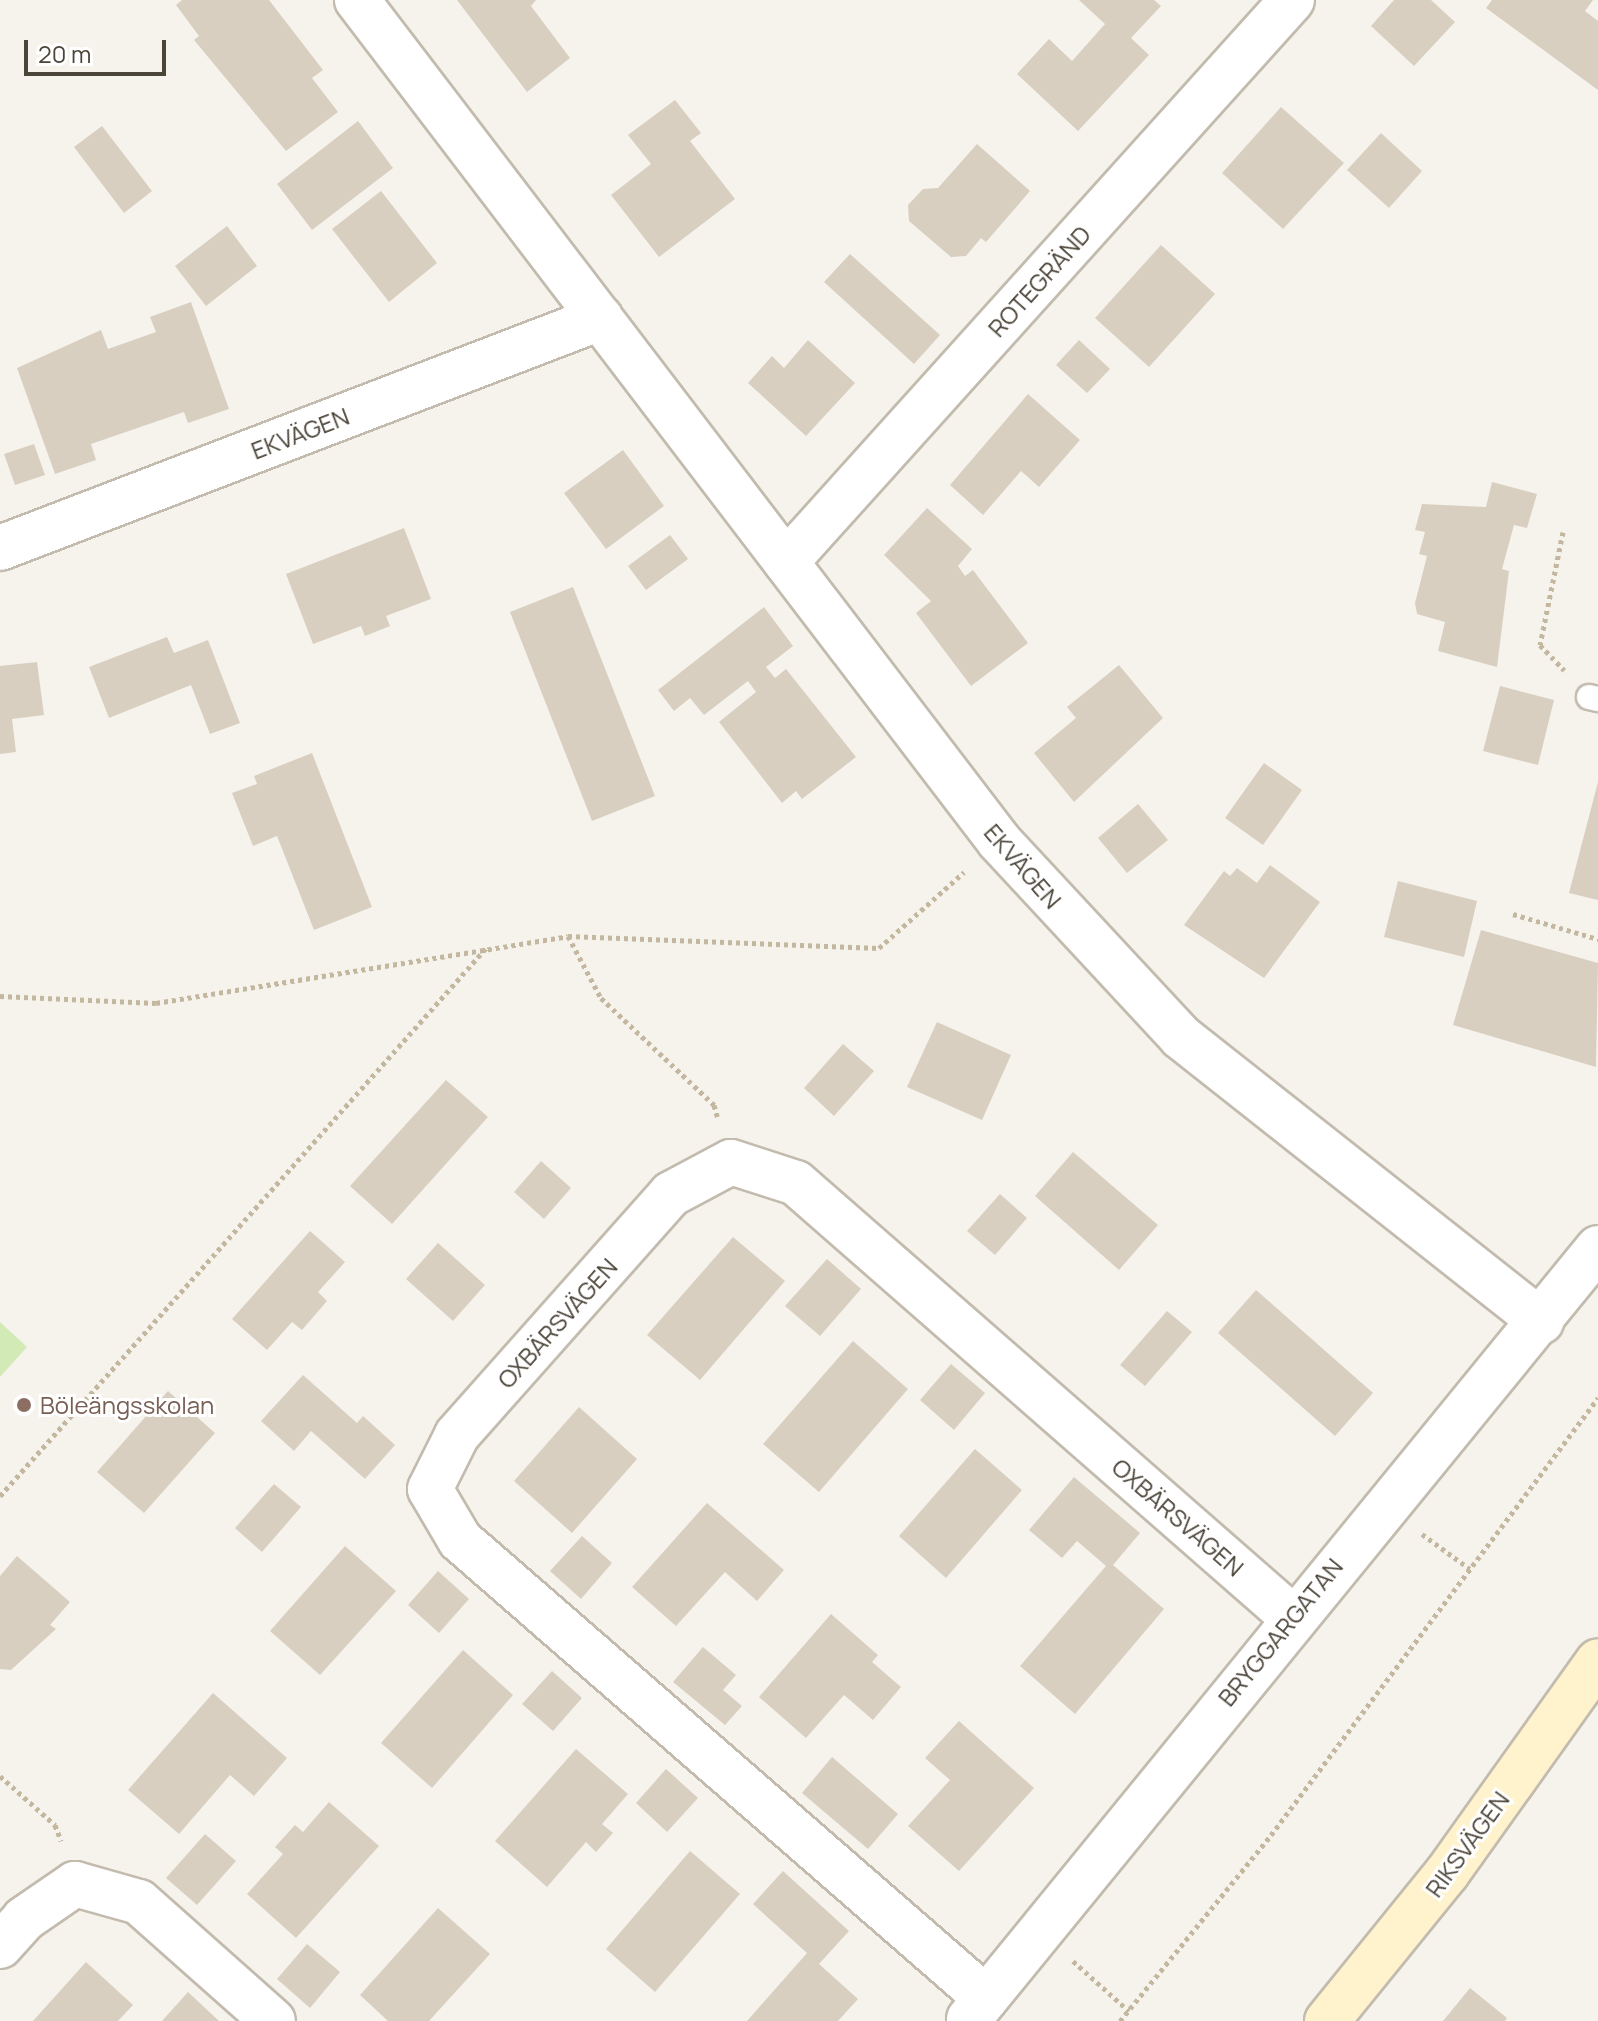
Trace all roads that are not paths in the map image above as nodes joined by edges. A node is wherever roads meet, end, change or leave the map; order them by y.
1 (357, 0) edge
2 (1292, 0) edge
3 (600, 318) junction
4 (0, 548) edge
5 (786, 562) junction
6 (1598, 1248) edge
7 (1541, 1321) junction
8 (1291, 1616) junction
9 (1597, 1664) edge
10 (0, 1946) edge
11 (976, 2010) edge
12 (273, 2021) edge
13 (1327, 2021) edge

1 - 3 street, EKVÄGEN
2 - 5 street, ROTEGRÄND
3 - 4 street, EKVÄGEN
3 - 5 street, EKVÄGEN
5 - 7 street, EKVÄGEN
6 - 7 street, BRYGGARGATAN
7 - 8 street, BRYGGARGATAN
8 - 11 street, BRYGGARGATAN
8 - 11 street, OXBÄRSVÄGEN
9 - 13 street, RIKSVÄGEN
10 - 12 street

